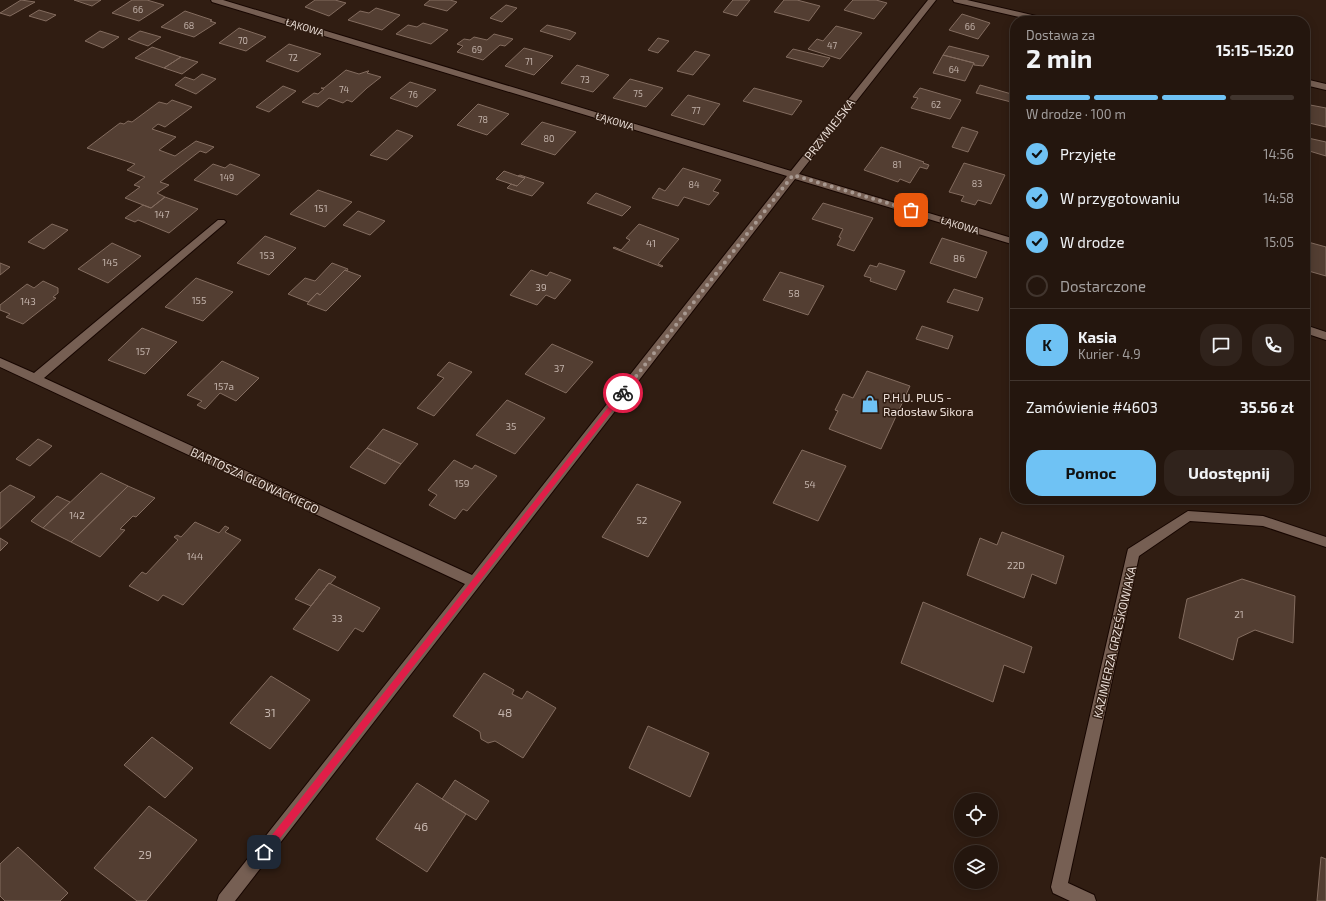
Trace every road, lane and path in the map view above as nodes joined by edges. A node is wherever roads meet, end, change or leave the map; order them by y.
1 (215, 0) edge
2 (932, 0) edge
3 (957, 0) edge
4 (1025, 16) edge
5 (1310, 83) edge
6 (1326, 87) edge
7 (793, 175) junction
8 (221, 222) dead end
9 (1010, 240) edge
10 (1310, 331) edge
11 (1326, 336) edge
12 (0, 362) edge
13 (36, 378) junction
14 (1326, 542) edge
15 (475, 583) junction
16 (225, 901) edge
17 (1088, 901) edge

1 - 7 street, ŁĄKOWA
2 - 7 street, PRZYMIEJSKA
3 - 4 street
5 - 6 street
7 - 9 street, ŁĄKOWA
7 - 15 street, PRZYMIEJSKA
8 - 13 street
10 - 11 street
12 - 13 street, BARTOSZA GŁOWACKIEGO
13 - 15 street, BARTOSZA GŁOWACKIEGO
14 - 17 street, KAZIMIERZA GRZEŚKOWIAKA
15 - 16 street, PRZYMIEJSKA

